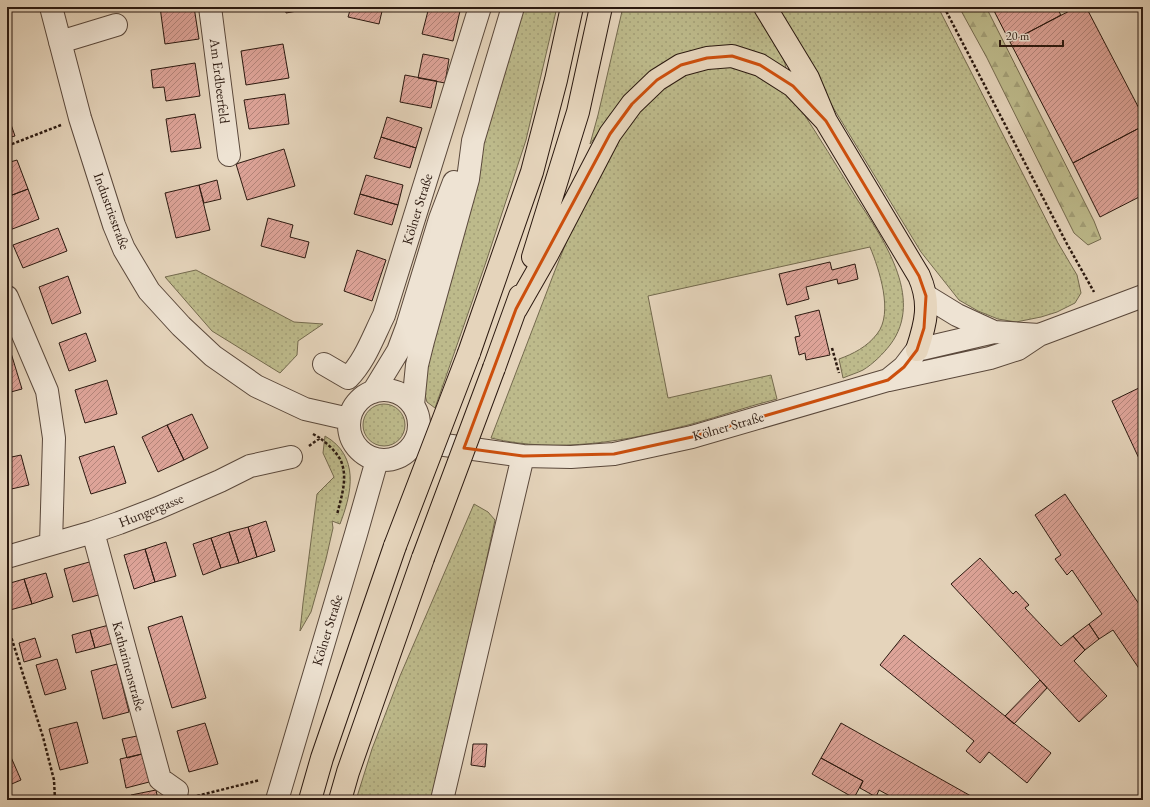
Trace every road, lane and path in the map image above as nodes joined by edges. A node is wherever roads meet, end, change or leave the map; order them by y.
1 (51, 7) edge
2 (210, 7) edge
3 (480, 7) edge
4 (513, 7) edge
5 (572, 7) edge
6 (601, 7) edge
7 (764, 7) edge
8 (944, 7) edge
9 (116, 25) dead end
10 (60, 42) junction
11 (80, 118) junction
12 (826, 120) junction
13 (473, 141) junction
14 (7, 146) edge
15 (229, 154) dead end
16 (926, 296) junction
17 (1143, 296) edge
18 (7, 297) edge
19 (516, 309) junction
20 (1104, 310) junction
21 (994, 332) junction
22 (1039, 335) junction
23 (832, 348) dead end
24 (917, 350) junction
25 (990, 358) junction
26 (324, 364) dead end
27 (838, 370) dead end
28 (888, 380) junction
29 (373, 392) junction
30 (413, 405) junction
31 (350, 419) junction
32 (416, 441) junction
33 (523, 456) junction
34 (291, 457) joint
35 (377, 460) junction
36 (93, 532) junction
37 (356, 534) junction
38 (51, 544) junction
39 (7, 557) edge
40 (7, 624) edge
41 (285, 774) junction
42 (177, 791) joint
43 (55, 800) edge
44 (277, 800) edge
45 (310, 800) edge
46 (340, 800) edge
47 (442, 800) edge

1 - 10 street, Industriestraße
2 - 15 street, Am Erdbeerfeld
3 - 26 street, Kölner Straße
4 - 13 street, Kölner Straße
5 - 45 highway, bridge
6 - 19 highway
7 - 12 highway
8 - 20 path
9 - 10 street
10 - 11 street, Industriestraße
11 - 14 path
11 - 31 street, Industriestraße
12 - 16 highway
12 - 19 highway
13 - 29 street, Kölner Straße
13 - 30 street, Kölner Straße
16 - 21 street
16 - 24 highway
17 - 20 street
18 - 38 street
19 - 46 highway, bridge
20 - 22 street
21 - 22 street
21 - 24 street
22 - 25 street
23 - 27 path
24 - 25 street
24 - 28 street, Kölner Straße
25 - 28 street
28 - 33 street, Kölner Straße
29 - 30 street
29 - 31 street, Kölner Straße
30 - 32 street, Kölner Straße
31 - 35 street
32 - 33 street, Kölner Straße
32 - 35 street
33 - 47 street
34 - 36 street, Hungergasse
34 - 37 path
35 - 37 street, Kölner Straße
36 - 38 street, Hungergasse
36 - 42 street, Katharinenstraße
37 - 41 street, Kölner Straße
38 - 39 street, Hungergasse
40 - 43 path
41 - 42 path
41 - 44 street, Kölner Straße

